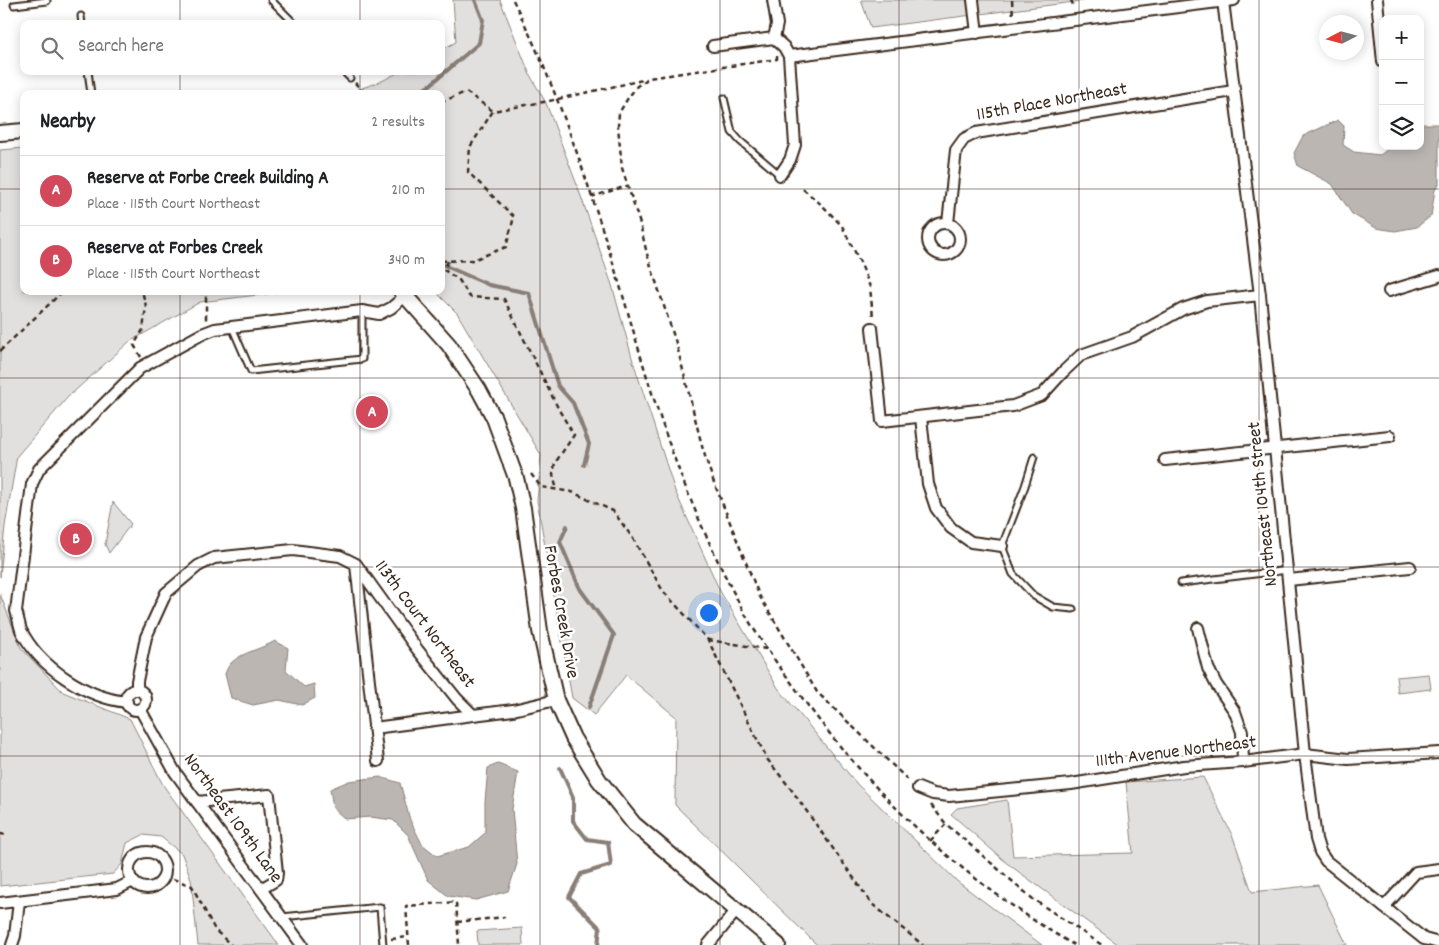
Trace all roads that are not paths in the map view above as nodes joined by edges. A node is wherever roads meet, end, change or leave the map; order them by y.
1 (46, 0) edge
2 (272, 0) edge
3 (773, 0) edge
4 (973, 0) edge
5 (1234, 0) edge
6 (1377, 0) edge
7 (1223, 1) junction
8 (14, 5) dead end
9 (82, 16) dead end
10 (82, 20) edge
11 (291, 20) edge
12 (977, 33) junction
13 (774, 38) junction
14 (712, 46) dead end
15 (789, 56) junction
16 (1383, 60) edge
17 (89, 75) edge
18 (347, 75) edge
19 (350, 78) road end
20 (90, 90) edge
21 (1233, 91) junction
22 (724, 98) dead end
23 (20, 131) edge
24 (0, 133) edge
25 (780, 174) joint
26 (948, 223) dead end
27 (1439, 276) edge
28 (1389, 291) dead end
29 (401, 295) edge
30 (403, 295) edge
31 (1260, 295) junction
32 (362, 311) junction
33 (232, 327) junction
34 (873, 327) road end
35 (921, 416) junction
36 (1390, 436) dead end
37 (1276, 449) junction
38 (1034, 457) dead end
39 (1165, 460) dead end
40 (1002, 546) junction
41 (356, 564) junction
42 (1410, 566) dead end
43 (1289, 575) junction
44 (1181, 583) dead end
45 (1073, 609) dead end
46 (1198, 628) dead end
47 (137, 690) junction
48 (556, 700) junction
49 (126, 702) junction
50 (140, 709) junction
51 (473, 715) junction
52 (374, 728) junction
53 (1439, 753) edge
54 (1305, 754) junction
55 (378, 760) dead end
56 (1243, 762) junction
57 (918, 788) road end
58 (197, 802) junction
59 (1439, 869) edge
60 (133, 881) junction
61 (261, 889) junction
62 (19, 901) junction
63 (0, 903) edge
64 (1384, 907) junction
65 (736, 911) junction
66 (281, 917) junction
67 (383, 943) edge
68 (1439, 943) edge
69 (12, 945) edge
70 (302, 945) edge
71 (708, 945) edge
72 (778, 945) edge

1 - 8 lane
2 - 11 lane
3 - 13 street
4 - 12 street
5 - 7 street
6 - 16 street
7 - 12 street
7 - 21 street, Northeast 104th Street
9 - 10 lane
12 - 15 street
13 - 14 street
13 - 15 street
15 - 25 street
17 - 20 lane
18 - 19 lane
21 - 26 street, 115th Place Northeast
21 - 31 street, Northeast 104th Street
22 - 25 lane
23 - 24 street
27 - 28 street
29 - 32 street
30 - 48 street, Forbes Creek Drive
31 - 35 street
31 - 37 street, Northeast 104th Street
32 - 33 street
32 - 33 lane
33 - 49 street
34 - 35 street
35 - 40 street
36 - 37 street
37 - 39 street
37 - 43 street, Northeast 104th Street
38 - 40 lane
40 - 45 lane
41 - 47 street, 113th Court Northeast
41 - 51 street, 113th Court Northeast
41 - 52 street
42 - 43 street
43 - 44 lane
43 - 54 street, Northeast 104th Street
46 - 56 street
47 - 49 street
47 - 50 street
48 - 51 street, 113th Court Northeast
48 - 65 street, Forbes Creek Drive
49 - 50 street
50 - 58 street, Northeast 109th Lane
51 - 52 street
52 - 55 street
53 - 54 street, 111th Avenue Northeast
54 - 56 street, 111th Avenue Northeast
54 - 64 street, Northeast 104th Street
56 - 57 street, 111th Avenue Northeast
58 - 61 street, Northeast 109th Lane
58 - 61 street
59 - 64 street
60 - 60 street
60 - 62 street
61 - 66 street, Northeast 109th Lane
62 - 63 street
62 - 69 street
64 - 68 street, Northeast 104th Street
65 - 71 street
65 - 72 street, Forbes Creek Drive
66 - 67 lane
66 - 70 street, Northeast 109th Lane

